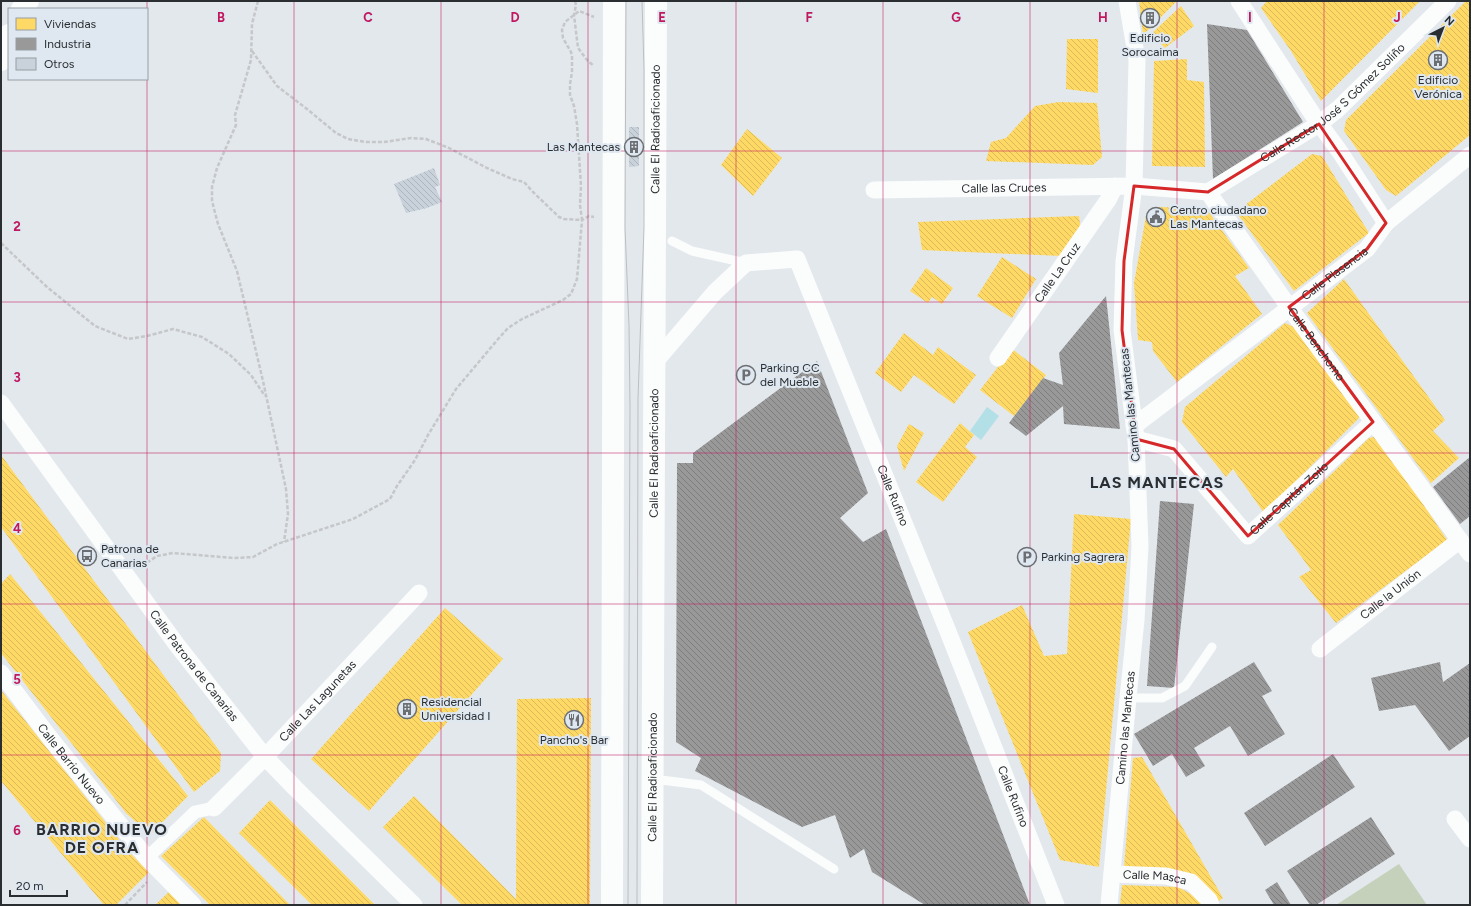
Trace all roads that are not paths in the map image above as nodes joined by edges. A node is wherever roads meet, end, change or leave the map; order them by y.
1 (614, 1) edge
2 (656, 1) edge
3 (1127, 1) edge
4 (1239, 1) edge
5 (1448, 1) edge
6 (8, 38) edge
7 (1, 60) edge
8 (1320, 124) junction
9 (1470, 155) edge
10 (1115, 186) junction
11 (1134, 186) junction
12 (874, 190) dead end
13 (1208, 192) junction
14 (1386, 223) junction
15 (672, 241) dead end
16 (746, 264) junction
17 (1289, 307) junction
18 (998, 358) dead end
19 (655, 362) junction
20 (4, 410) edge
21 (1373, 422) junction
22 (1135, 433) junction
23 (1460, 540) junction
24 (1470, 554) edge
25 (419, 592) dead end
26 (1212, 647) dead end
27 (1320, 649) dead end
28 (1, 673) edge
29 (1128, 698) junction
30 (265, 757) junction
31 (653, 779) junction
32 (214, 808) joint
33 (1455, 819) dead end
34 (1470, 839) edge
35 (147, 858) junction
36 (834, 869) dead end
37 (1112, 874) junction
38 (193, 905) edge
39 (414, 905) edge
40 (612, 905) edge
41 (652, 905) edge
42 (1056, 905) edge
43 (1109, 905) edge
44 (1211, 905) edge

1 - 40 street
2 - 19 street, Calle El Radioaficionado
3 - 11 street, Camino las Mantecas
4 - 8 street
5 - 8 street, Calle Rector José S Gómez Soliño
6 - 7 street
8 - 13 street, Calle Rector José S Gómez Soliño
8 - 14 street
9 - 14 street, Calle Plasencia
10 - 11 street, Calle las Cruces
10 - 12 street, Calle las Cruces
10 - 18 street, Calle La Cruz
11 - 13 street
11 - 22 street, Camino las Mantecas
13 - 17 street, Calle Benchomo
14 - 17 street, Calle Plasencia
15 - 16 lane
16 - 19 street
16 - 42 street, Calle Rufino
17 - 21 street, Calle Benchomo
17 - 22 street, Calle Plasencia
19 - 31 street, Calle El Radioaficionado
20 - 30 street, Calle Patrona de Canarias
21 - 22 street, Calle Capitán Zoilo
21 - 23 street, Calle Benchomo
22 - 29 street, Camino las Mantecas
23 - 24 street, Calle Benchomo
23 - 27 street, Calle la Unión
25 - 30 street, Calle Las Lagunetas
26 - 29 lane
28 - 35 street, Calle Barrio Nuevo
29 - 37 street, Camino las Mantecas
30 - 32 street, Calle Las Lagunetas
30 - 39 street, Calle Patrona de Canarias
31 - 36 lane
31 - 41 street, Calle El Radioaficionado
32 - 35 street
33 - 34 street
35 - 38 street, Calle Barrio Nuevo
37 - 43 street, Camino las Mantecas
37 - 44 street, Calle Masca

